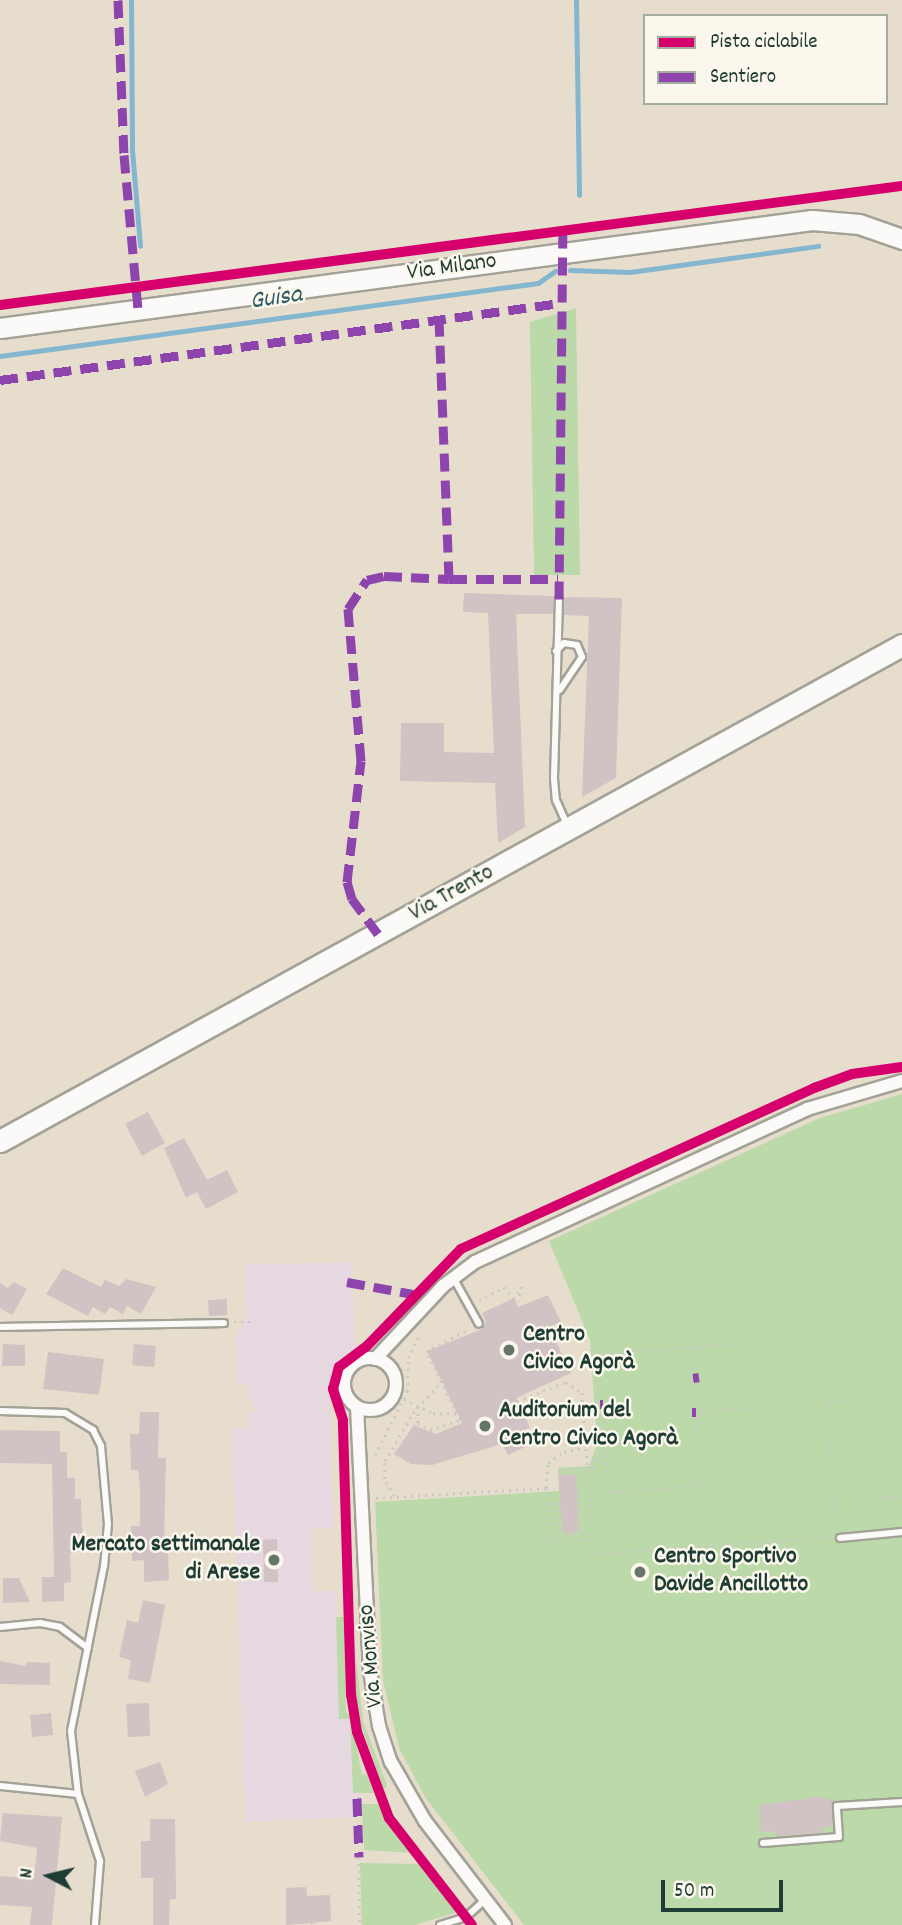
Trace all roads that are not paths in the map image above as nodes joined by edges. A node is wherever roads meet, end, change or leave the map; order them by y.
1 (899, 233) edge
2 (0, 328) edge
3 (559, 599) dead end
4 (902, 645) edge
5 (556, 651) junction
6 (559, 691) junction
7 (569, 830) junction
8 (902, 1081) edge
9 (0, 1141) edge
10 (452, 1278) junction
11 (224, 1322) road end
12 (479, 1324) road end
13 (0, 1327) edge
14 (380, 1361) junction
15 (362, 1408) junction
16 (0, 1411) edge
17 (902, 1532) edge
18 (840, 1538) dead end
19 (0, 1627) edge
20 (88, 1648) junction
21 (0, 1786) edge
22 (78, 1794) junction
23 (902, 1802) edge
24 (763, 1843) dead end
25 (485, 1900) junction
26 (95, 1925) edge
27 (440, 1925) edge
28 (505, 1925) edge

1 - 2 street, Via Milano
3 - 5 lane
4 - 7 main road, Via Trento
5 - 6 lane
5 - 6 lane
6 - 7 lane
7 - 9 main road, Via Trento
8 - 10 street
10 - 12 lane
10 - 14 street
11 - 13 lane
14 - 15 street
14 - 15 street
15 - 25 street, Via Monviso
16 - 20 lane
17 - 18 lane
19 - 20 lane
20 - 22 lane
21 - 22 lane
22 - 26 lane
23 - 24 lane
25 - 27 lane
25 - 28 street, Via Monviso

